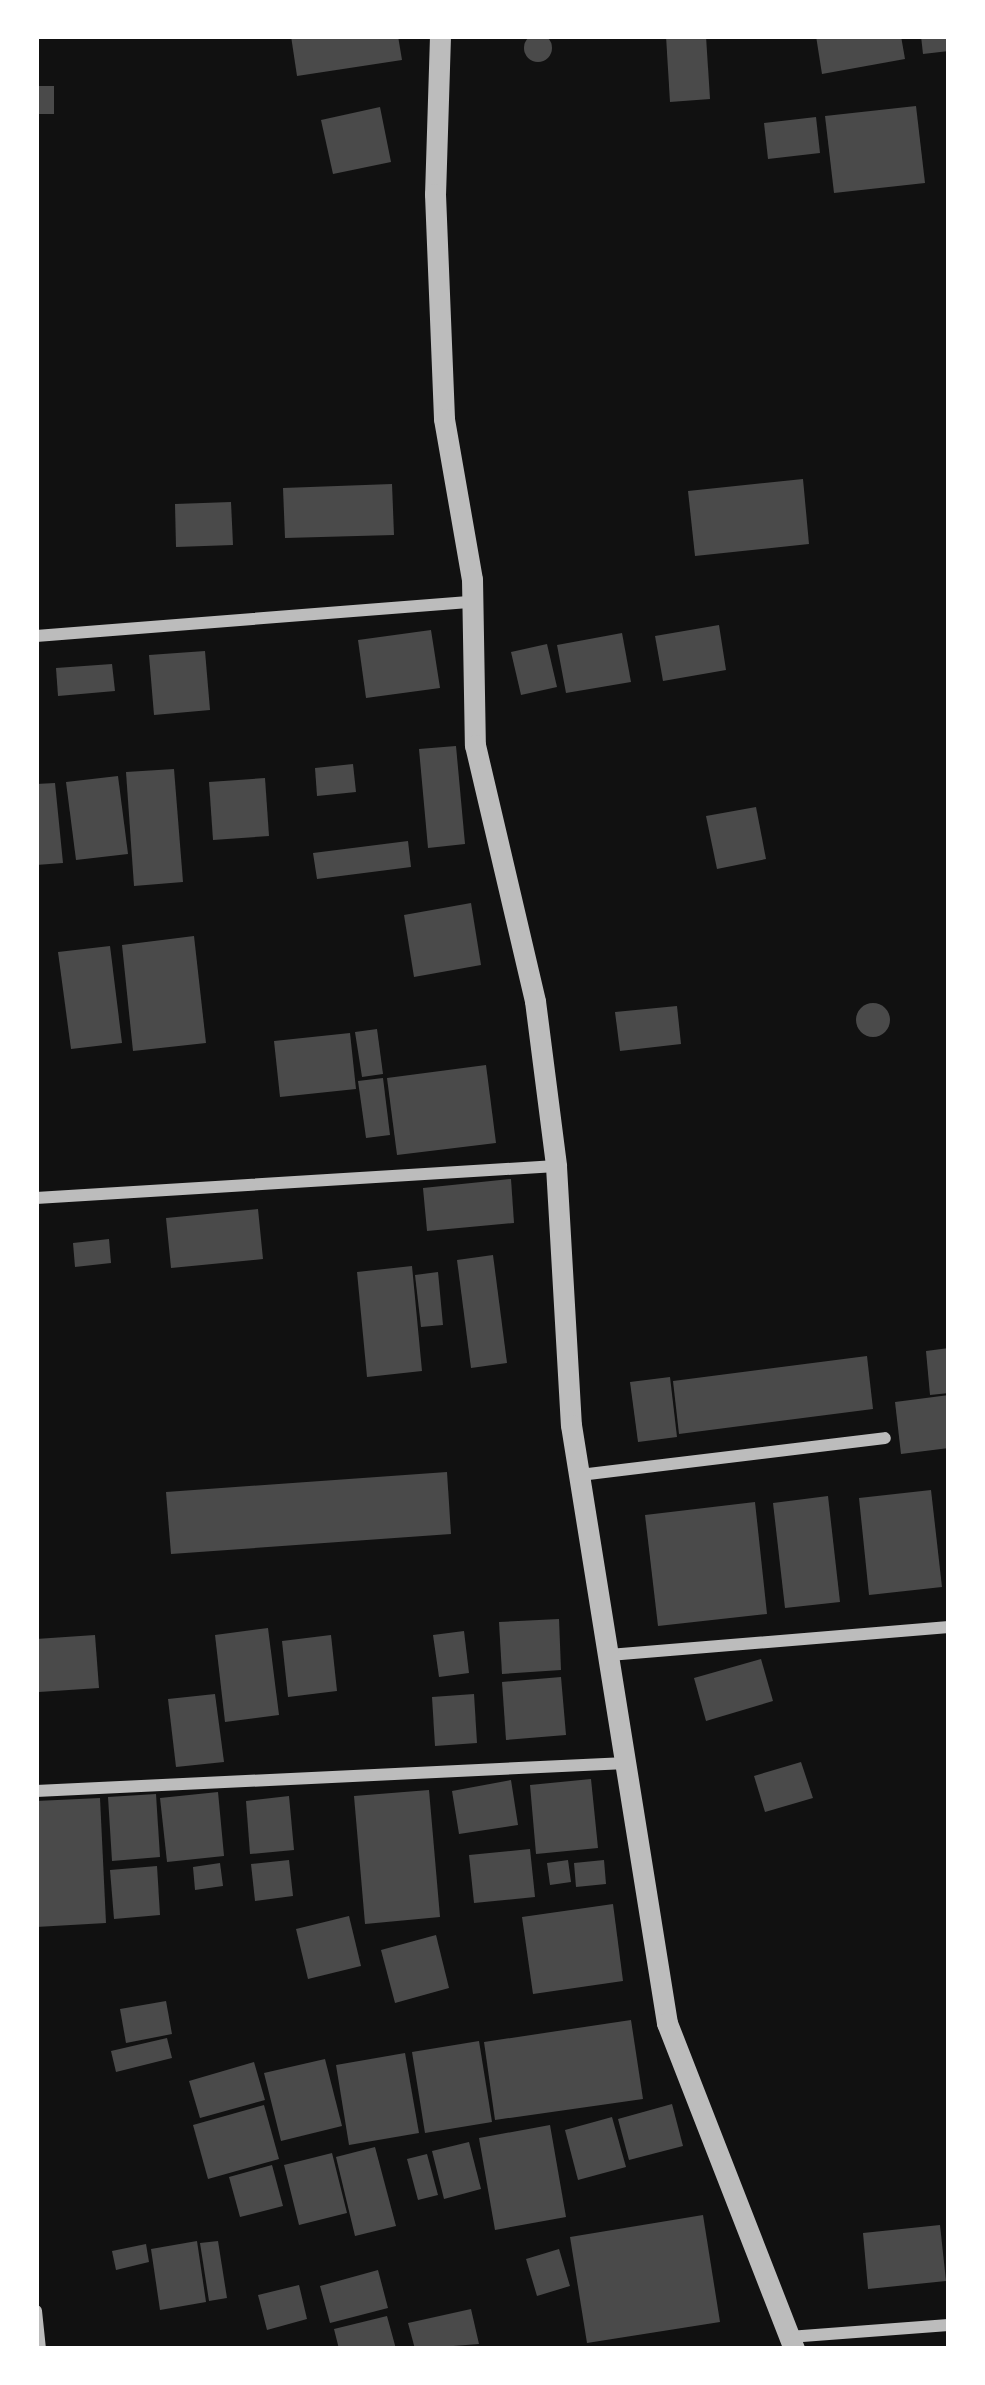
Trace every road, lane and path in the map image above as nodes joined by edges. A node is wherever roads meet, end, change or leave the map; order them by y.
1 (440, 36) edge
2 (472, 602) junction
3 (36, 636) edge
4 (556, 1166) junction
5 (36, 1198) edge
6 (885, 1438) dead end
7 (580, 1475) junction
8 (949, 1627) edge
9 (609, 1655) junction
10 (627, 1762) junction
11 (36, 1791) edge
12 (36, 2311) edge
13 (949, 2325) edge
14 (792, 2343) edge
15 (40, 2349) edge

1 - 2 street
2 - 3 street
2 - 4 street
4 - 5 street
4 - 7 street
6 - 7 street
7 - 9 street
8 - 9 street
9 - 10 street
10 - 11 street
10 - 14 street
12 - 15 street
13 - 14 street

